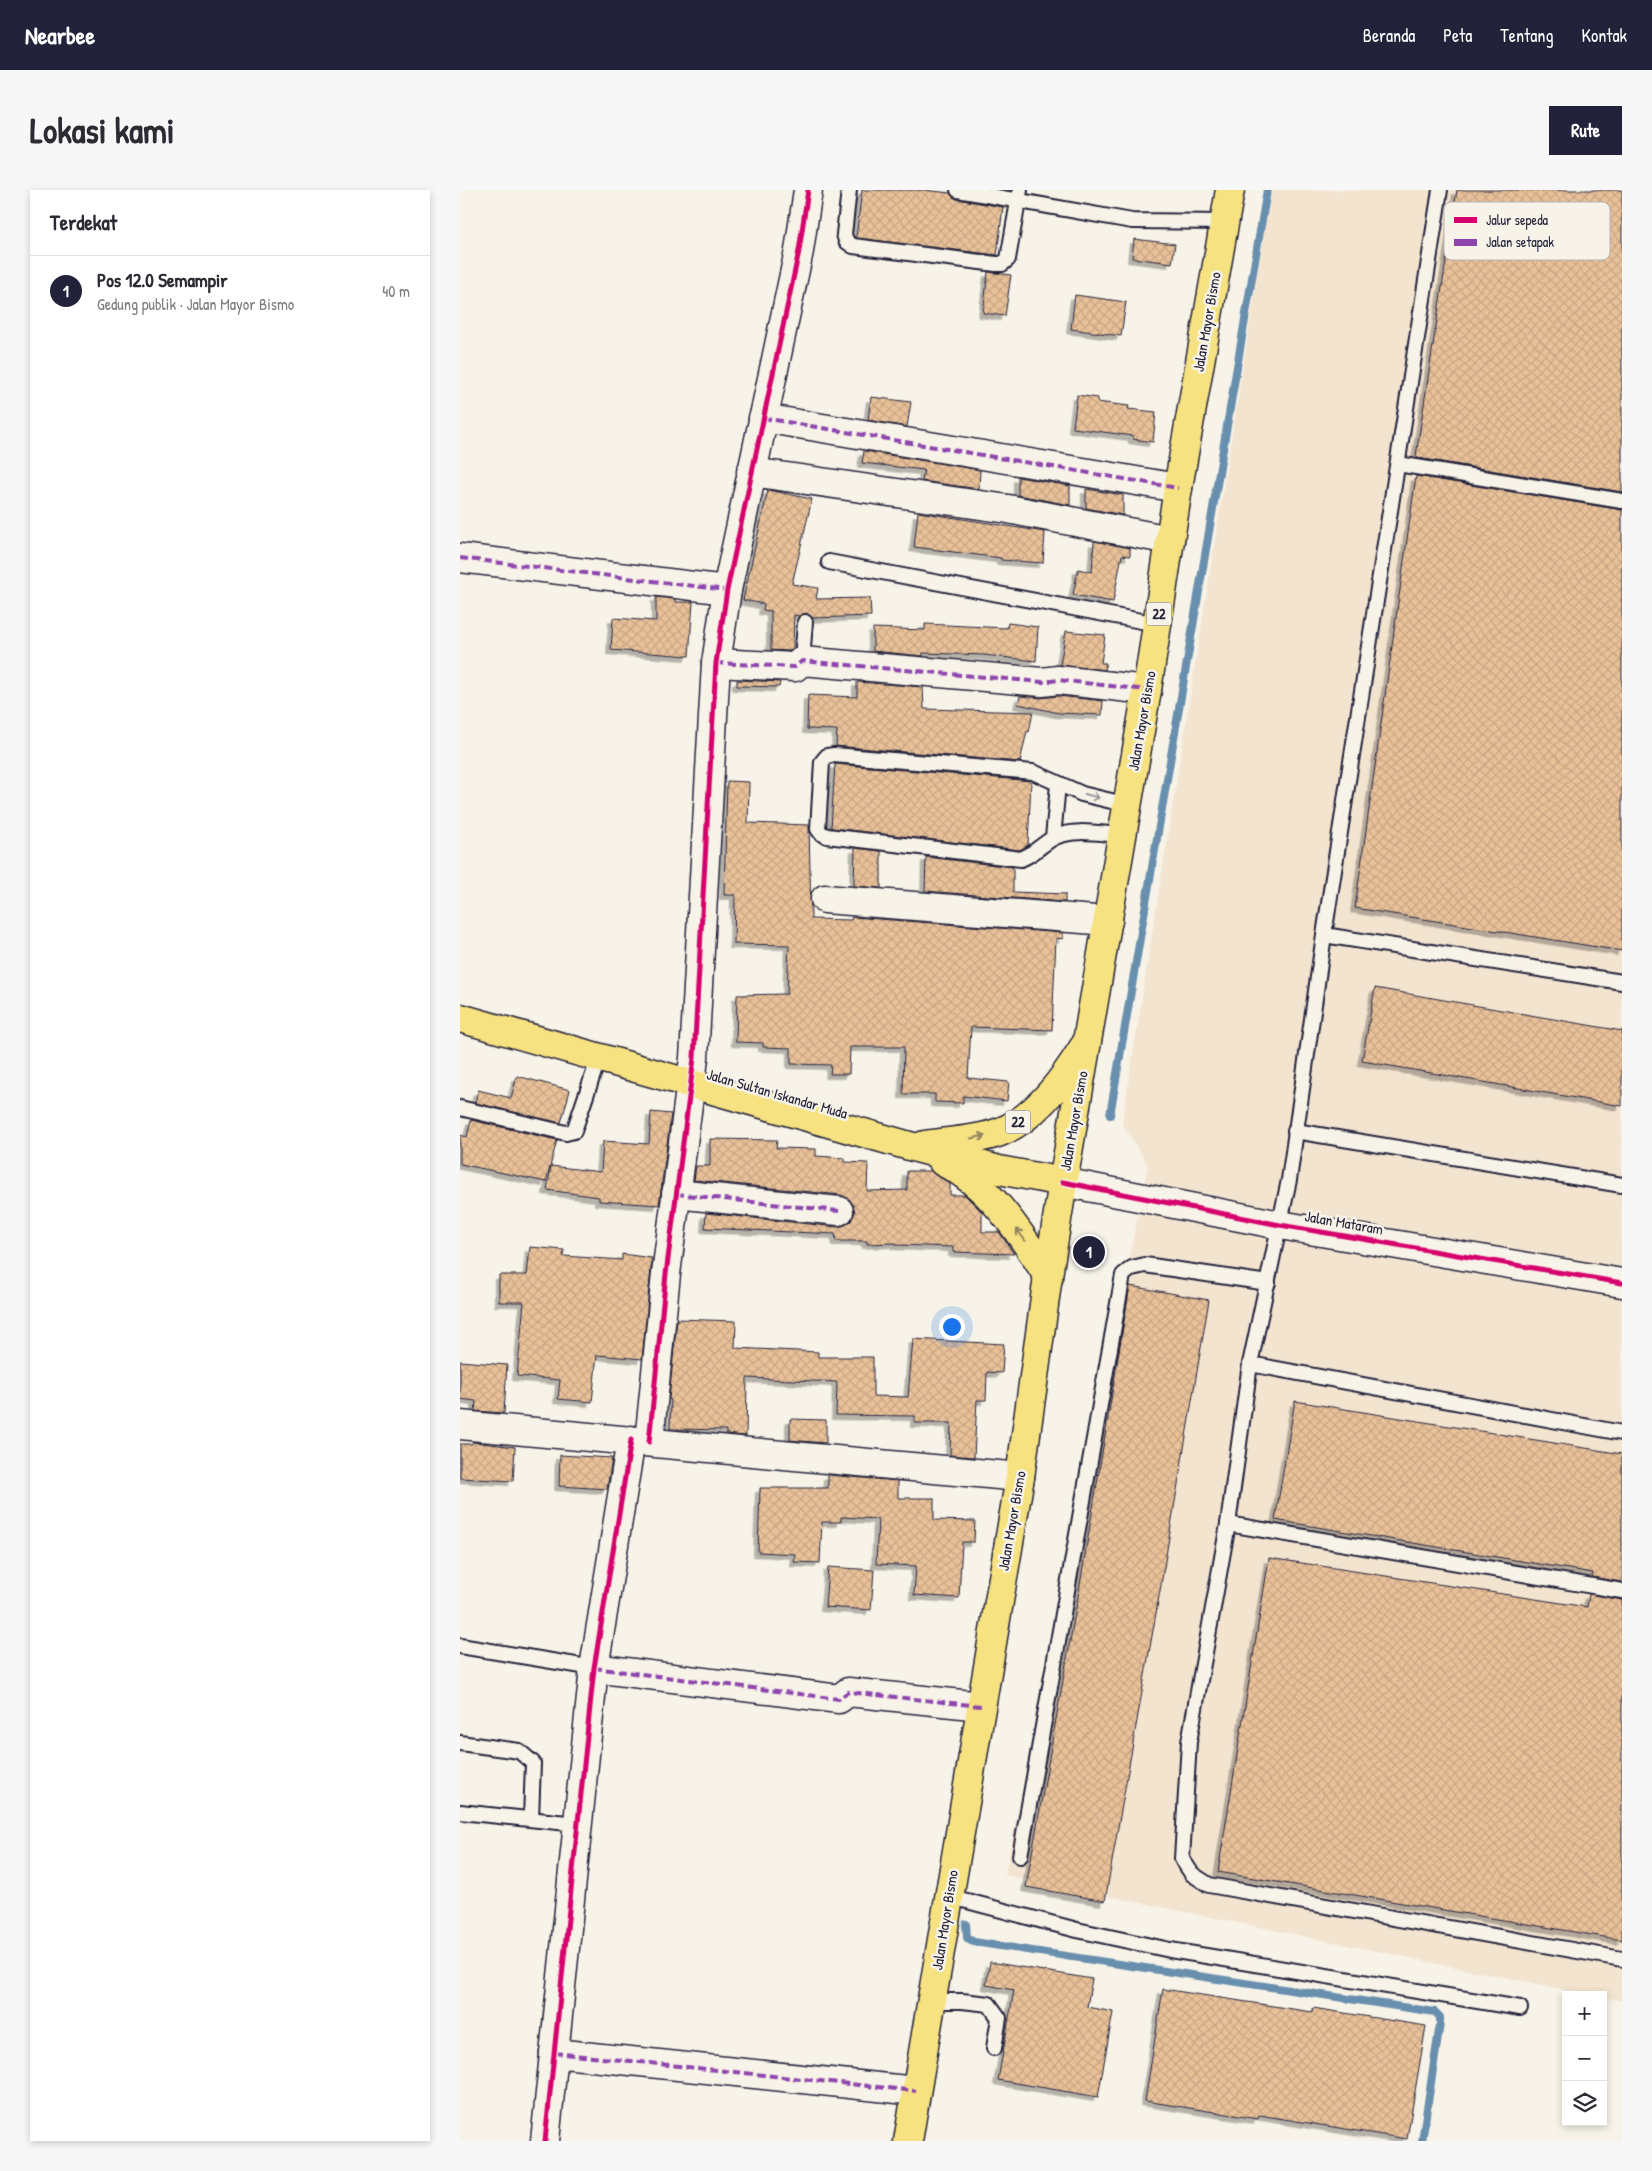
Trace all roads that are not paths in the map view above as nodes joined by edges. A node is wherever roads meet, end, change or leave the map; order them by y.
1 (808, 190) edge
2 (849, 190) edge
3 (958, 190) edge
4 (1230, 190) edge
5 (1440, 190) edge
6 (1020, 195) edge
7 (1225, 222) junction
8 (763, 418) junction
9 (1398, 464) junction
10 (751, 472) junction
11 (1178, 488) junction
12 (1622, 501) edge
13 (1170, 540) junction
14 (460, 558) edge
15 (829, 562) dead end
16 (727, 590) junction
17 (806, 622) dead end
18 (1157, 624) junction
19 (802, 661) junction
20 (716, 663) junction
21 (1147, 690) junction
22 (1058, 784) junction
23 (1128, 805) junction
24 (1122, 835) junction
25 (1053, 838) junction
26 (825, 899) dead end
27 (1108, 921) junction
28 (1324, 935) junction
29 (1622, 982) edge
30 (460, 1018) edge
31 (1089, 1039) junction
32 (599, 1057) junction
33 (689, 1082) junction
34 (460, 1108) edge
35 (1295, 1131) junction
36 (913, 1147) junction
37 (1064, 1182) junction
38 (1622, 1185) edge
39 (676, 1194) junction
40 (839, 1211) dead end
41 (1280, 1225) junction
42 (1048, 1276) junction
43 (1268, 1283) junction
44 (1622, 1284) edge
45 (1250, 1364) junction
46 (460, 1424) edge
47 (1622, 1432) edge
48 (640, 1441) junction
49 (1020, 1477) junction
50 (1228, 1524) junction
51 (1622, 1590) edge
52 (460, 1646) edge
53 (594, 1668) junction
54 (981, 1706) junction
55 (460, 1743) edge
56 (460, 1812) edge
57 (531, 1819) junction
58 (577, 1824) junction
59 (1020, 1856) dead end
60 (948, 1896) junction
61 (1622, 1959) edge
62 (932, 2001) junction
63 (1520, 2008) dead end
64 (994, 2048) dead end
65 (554, 2053) junction
66 (916, 2091) junction
67 (546, 2141) edge
68 (908, 2141) edge

1 - 8 street
2 - 6 lane
3 - 6 lane
4 - 7 main road, Jalan Mayor Bismo / 22
5 - 9 lane
6 - 7 lane
7 - 11 main road, Jalan Mayor Bismo / 22
8 - 10 street
8 - 11 street
9 - 12 lane
9 - 28 lane
10 - 13 street
10 - 16 street
11 - 13 main road, Jalan Mayor Bismo / 22
13 - 18 main road, Jalan Mayor Bismo / 22
14 - 16 street
15 - 18 lane
16 - 20 street
17 - 19 lane
18 - 21 main road, Jalan Mayor Bismo / 22
19 - 20 street
19 - 21 street
20 - 33 street
21 - 23 main road, Jalan Mayor Bismo / 22
22 -> 23 lane
22 - 25 lane
22 - 25 lane
23 - 24 main road, Jalan Mayor Bismo / 22
24 - 25 lane
24 - 27 main road, Jalan Mayor Bismo / 22
26 - 27 street
27 - 31 main road, Jalan Mayor Bismo / 22
28 - 29 lane
28 - 35 lane
30 - 32 main road, Jalan Sultan Iskandar Muda
36 -> 31 main road, 22
31 - 37 main road, Jalan Mayor Bismo / 22
32 - 33 main road, Jalan Sultan Iskandar Muda
32 - 34 lane
33 - 36 main road, Jalan Sultan Iskandar Muda
33 - 39 street
35 - 38 lane
35 - 41 lane
36 - 37 main road, Jalan Sultan Iskandar Muda
42 -> 36 main road
37 - 41 street, Jalan Mataram
37 - 42 main road, Jalan Mayor Bismo
39 - 40 street
39 - 48 street
41 - 43 lane
41 - 44 street, Jalan Mataram
42 - 49 main road, Jalan Mayor Bismo
43 - 45 lane
43 - 59 lane
45 - 47 lane
45 - 50 lane
46 - 48 street
48 - 49 street
48 - 53 street
49 - 54 main road, Jalan Mayor Bismo
50 - 51 lane
50 - 61 lane
52 - 53 lane
53 - 54 street
53 - 58 street
54 - 60 main road, Jalan Mayor Bismo
55 - 57 lane
56 - 57 lane
57 - 58 lane
58 - 65 street
60 - 62 main road, Jalan Mayor Bismo
60 - 63 lane
62 - 64 lane
62 - 66 main road, Jalan Mayor Bismo
65 - 66 street
65 - 67 street
66 - 68 main road, Jalan Mayor Bismo

